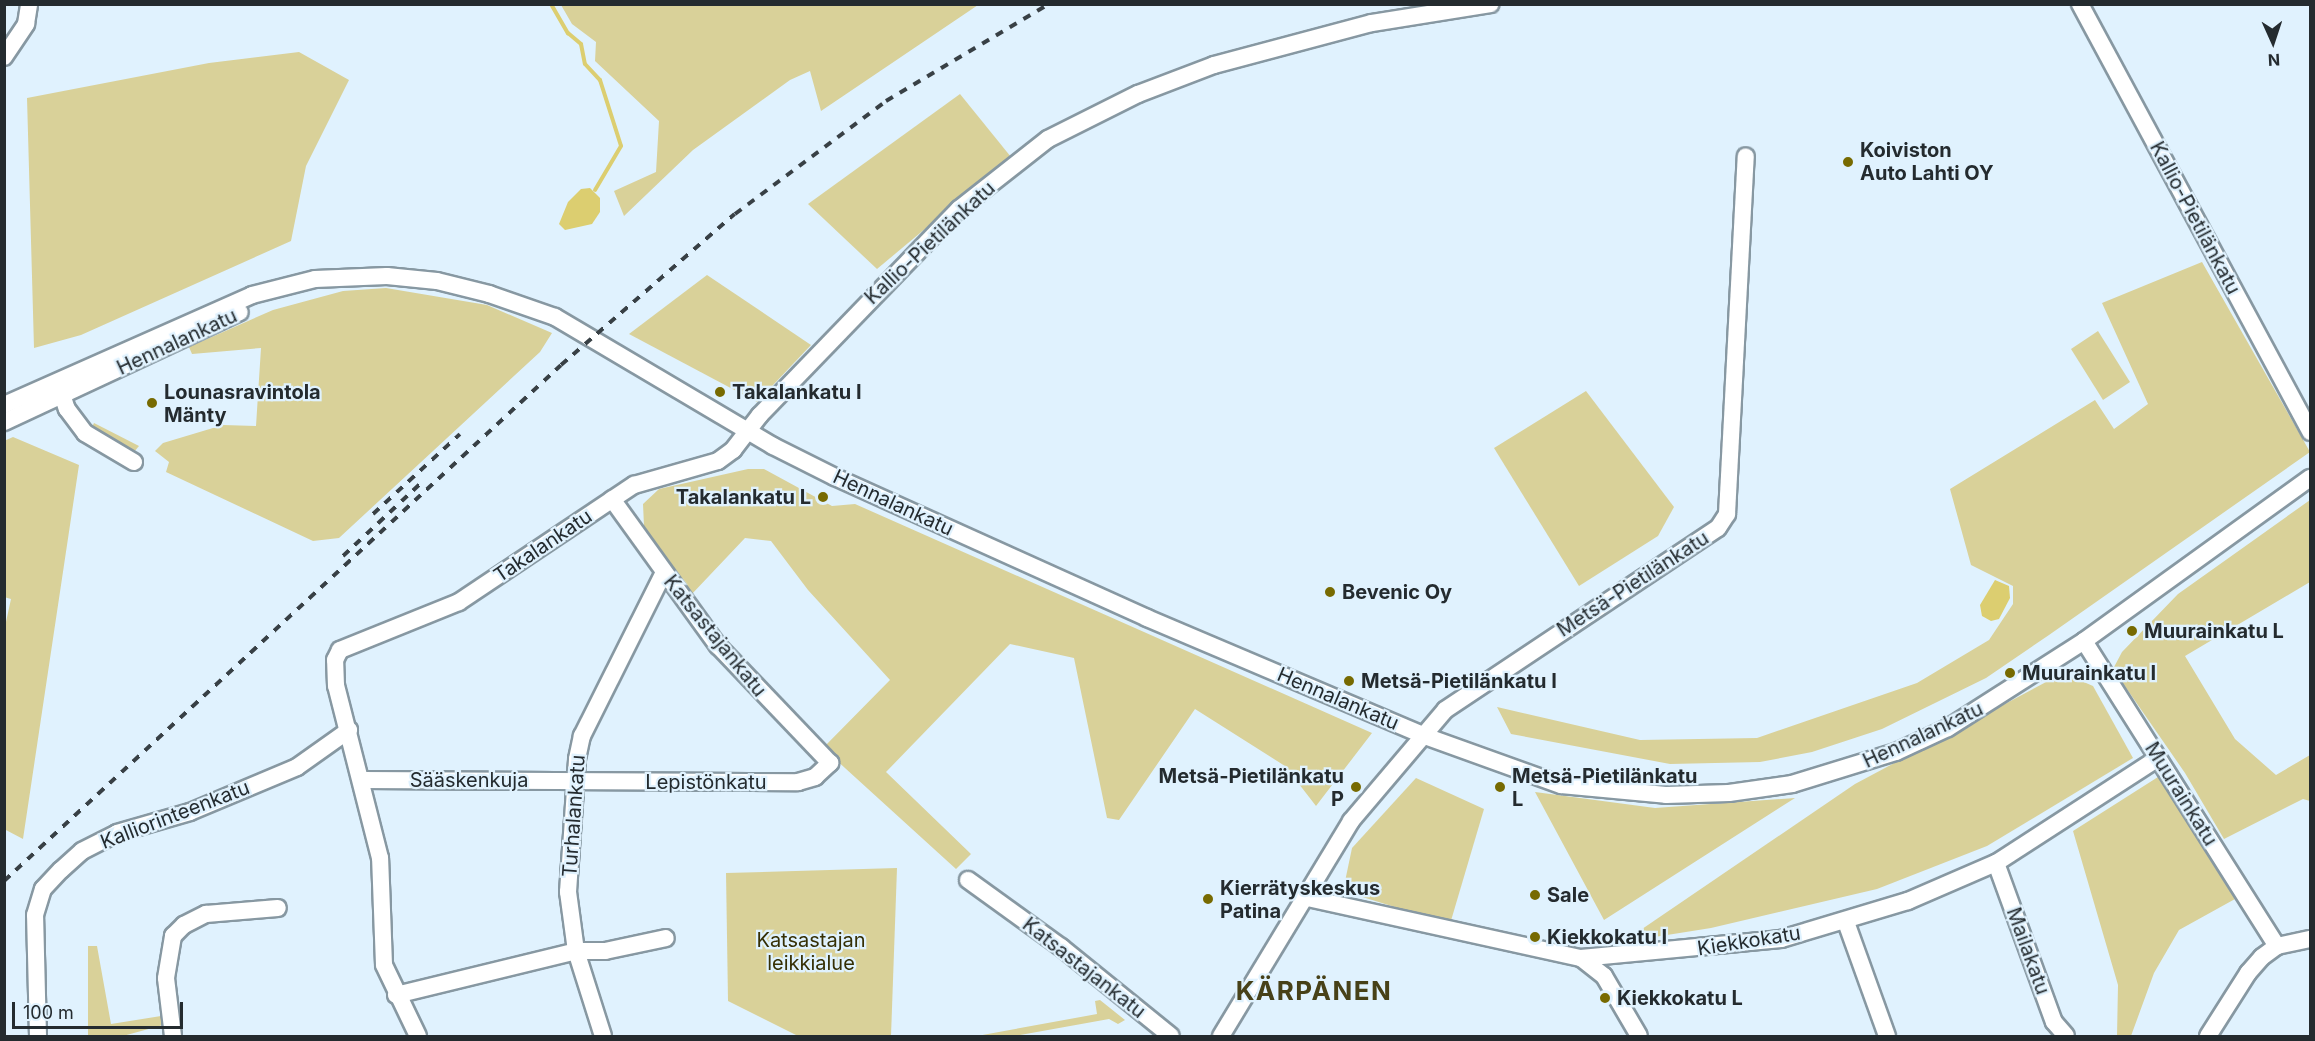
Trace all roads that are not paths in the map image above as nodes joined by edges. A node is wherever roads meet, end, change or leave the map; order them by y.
1 (28, 4) edge
2 (1490, 4) edge
3 (2080, 4) edge
4 (4, 57) edge
5 (1746, 157) dead end
6 (60, 388) junction
7 (4, 405) edge
8 (4, 422) edge
9 (747, 430) junction
10 (2310, 432) edge
11 (134, 462) dead end
12 (2310, 478) edge
13 (612, 499) junction
14 (663, 574) junction
15 (2084, 641) junction
16 (349, 730) junction
17 (1422, 735) junction
18 (2158, 758) junction
19 (830, 763) joint
20 (362, 780) junction
21 (575, 781) junction
22 (1996, 863) junction
23 (968, 880) dead end
24 (1303, 897) junction
25 (278, 908) dead end
26 (1846, 922) junction
27 (666, 938) dead end
28 (2310, 939) edge
29 (2277, 946) junction
30 (576, 951) junction
31 (1581, 958) junction
32 (396, 995) junction
33 (38, 1036) edge
34 (173, 1036) edge
35 (418, 1036) edge
36 (603, 1036) edge
37 (1171, 1036) edge
38 (1221, 1036) edge
39 (1639, 1036) edge
40 (1887, 1036) edge
41 (2066, 1036) edge
42 (2208, 1036) edge

1 - 4 street
2 - 9 street, Kallio-Pietilänkatu
3 - 10 street, Kallio-Pietilänkatu
5 - 17 street, Metsä-Pietilänkatu
6 - 7 street, Hennalankatu
6 - 8 street, Hennalankatu
6 - 9 street, Hennalankatu
6 - 11 street
9 - 13 street, Takalankatu
9 - 17 street, Hennalankatu
12 - 15 street, Hennalankatu
13 - 14 street, Katsastajankatu
13 - 16 street, Takalankatu
14 - 19 street, Katsastajankatu
14 - 21 street, Turhalankatu
15 - 17 street, Hennalankatu
15 - 18 street, Muurainkatu
16 - 20 street
16 - 33 street, Kalliorinteenkatu
17 - 24 street, Metsä-Pietilänkatu
18 - 22 street, Kiekkokatu
18 - 29 street, Muurainkatu
19 - 21 street, Lepistönkatu
20 - 21 street, Sääskenkuja
20 - 32 street
21 - 30 street, Turhalankatu
22 - 26 street, Kiekkokatu
22 - 41 street, Mailakatu
23 - 37 street, Katsastajankatu
24 - 31 street, Kiekkokatu
24 - 38 street, Metsä-Pietilänkatu
25 - 34 street
26 - 31 street, Kiekkokatu
26 - 40 street
27 - 30 street
28 - 29 street
29 - 42 street
30 - 32 street
30 - 36 street, Turhalankatu
31 - 39 street
32 - 35 street

